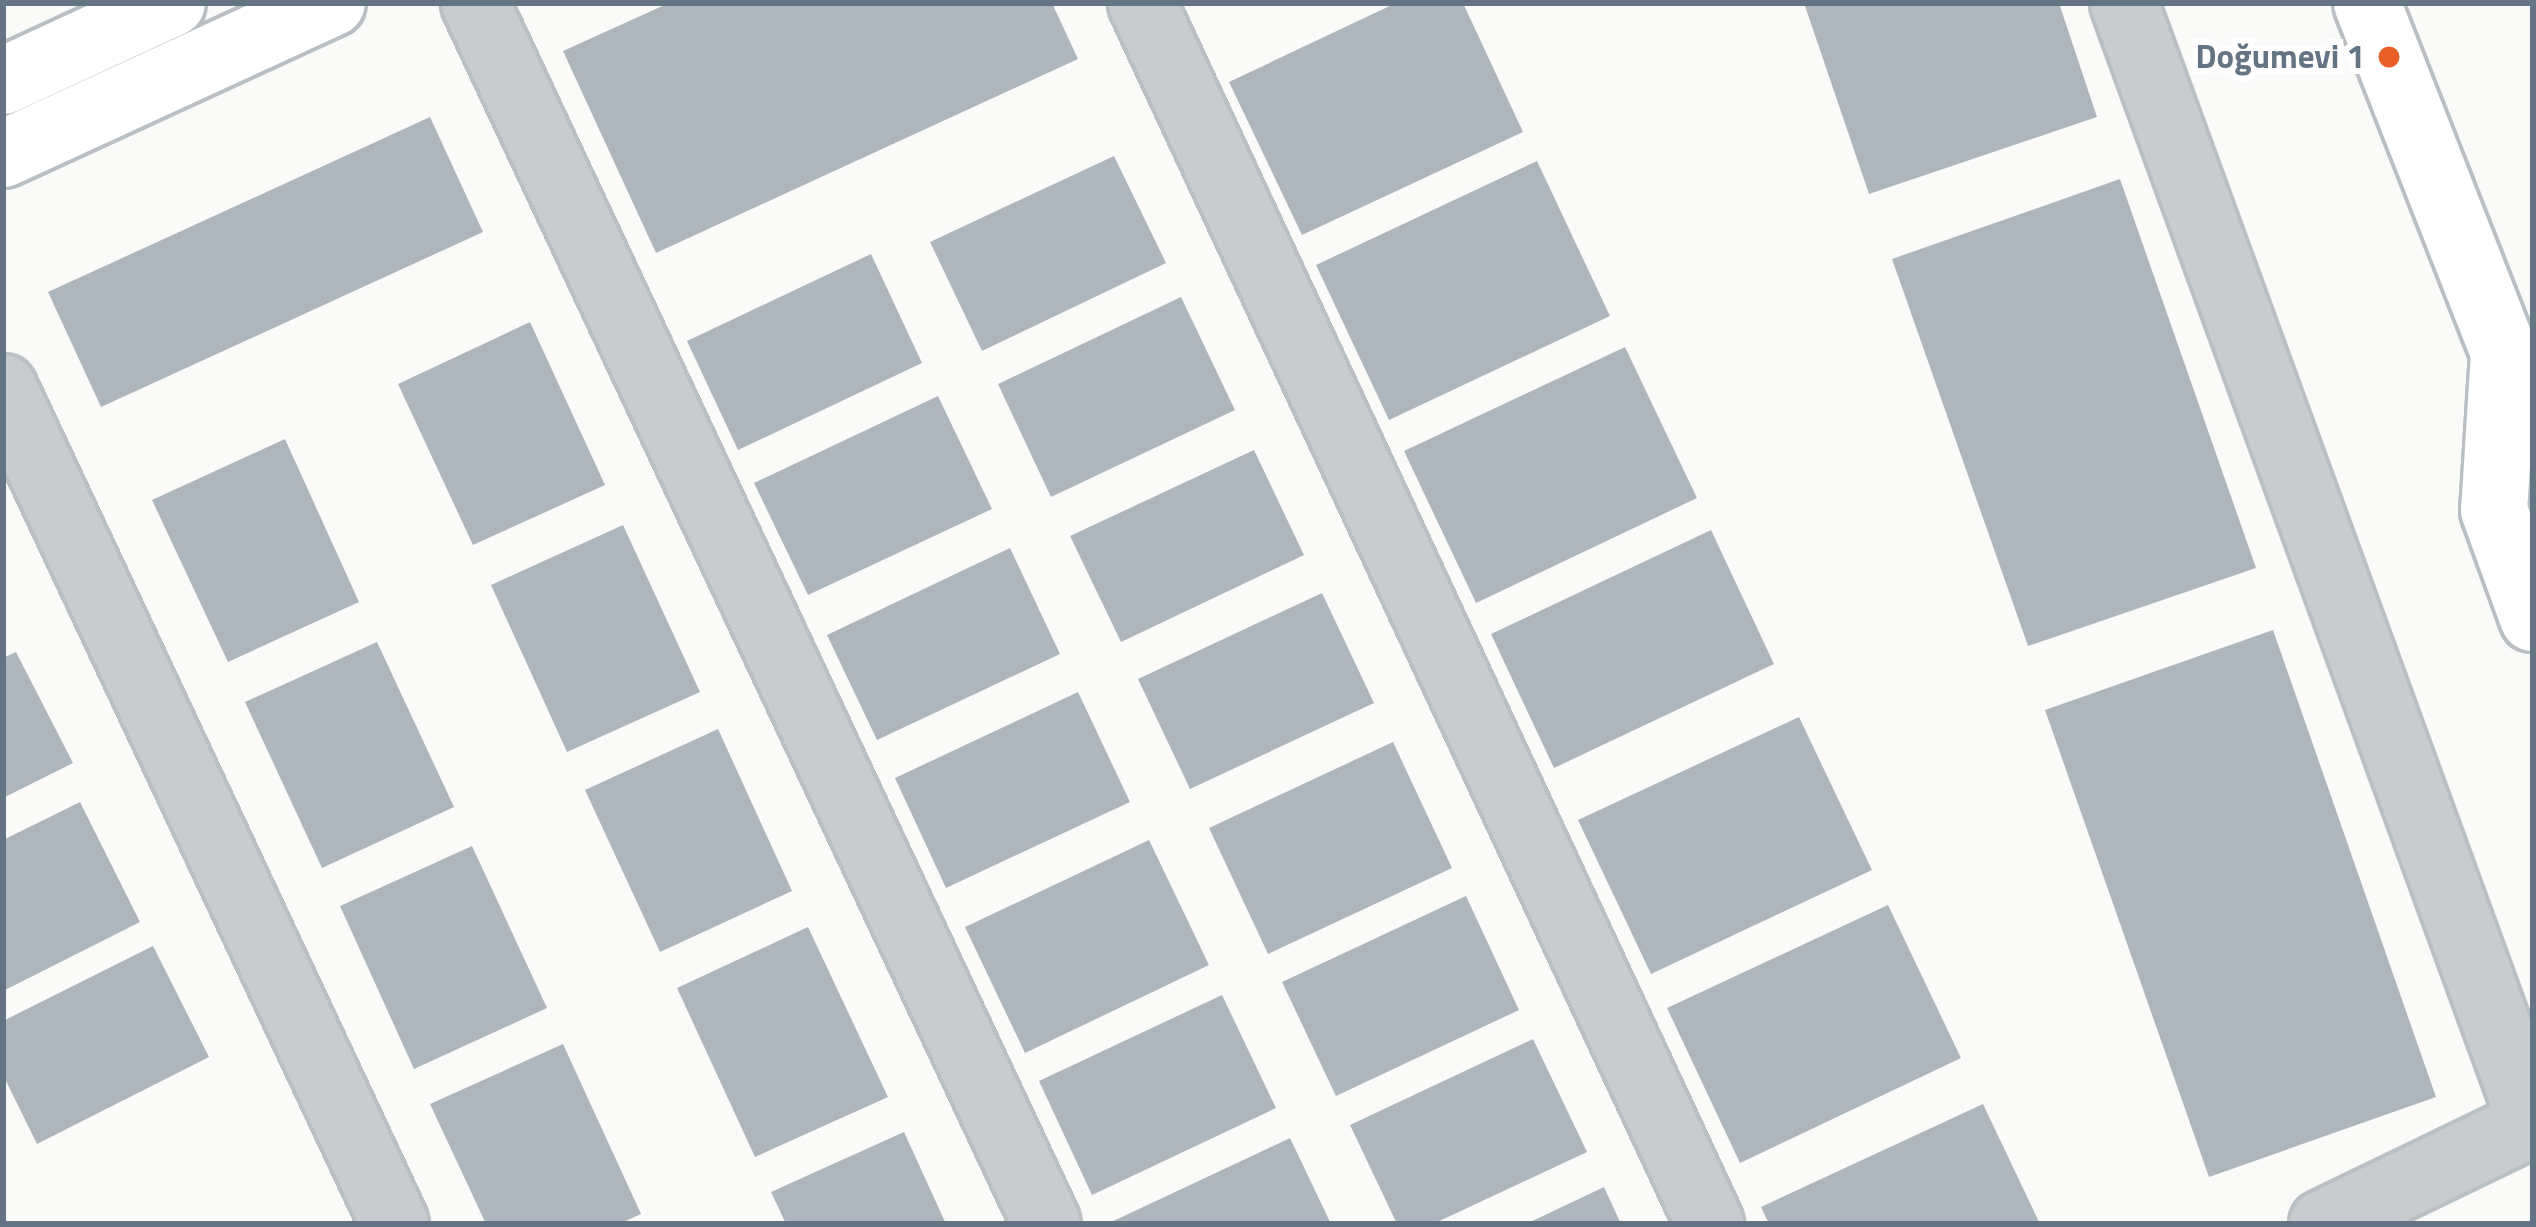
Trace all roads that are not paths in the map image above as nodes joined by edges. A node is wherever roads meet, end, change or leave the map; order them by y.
1 (172, 3) edge
2 (332, 3) edge
3 (476, 3) edge
4 (1142, 3) edge
5 (2125, 3) edge
6 (2367, 3) edge
7 (3, 81) edge
8 (3, 154) edge
9 (2504, 353) junction
10 (3, 388) edge
11 (2533, 430) edge
12 (2533, 618) edge
13 (2533, 1124) edge
14 (395, 1224) edge
15 (1047, 1224) edge
16 (1710, 1224) edge
17 (2323, 1224) edge

1 - 7 main road
2 - 8 main road
3 - 15 street
4 - 16 street
5 - 13 street
6 - 9 main road
9 - 11 main road
9 - 12 main road
10 - 14 street
13 - 17 street

